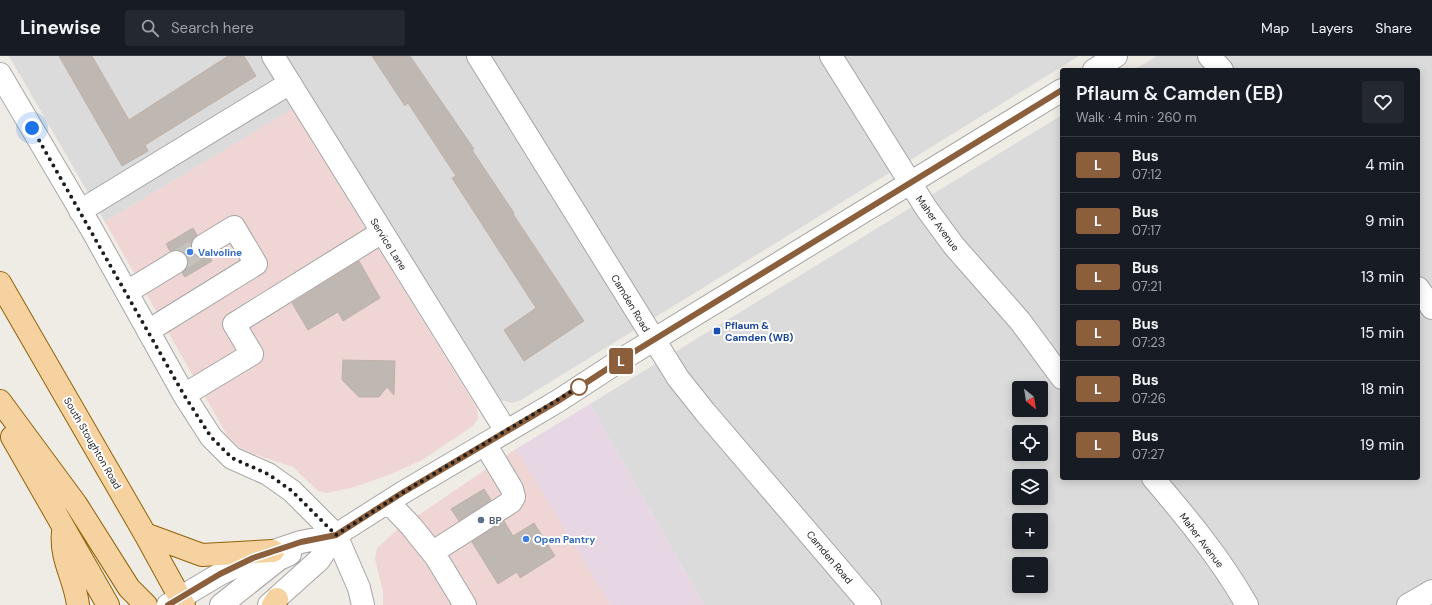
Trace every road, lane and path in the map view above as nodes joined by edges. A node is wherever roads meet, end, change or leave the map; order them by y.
1 (273, 56) edge
2 (478, 56) edge
3 (831, 56) edge
4 (1116, 56) edge
5 (1209, 56) edge
6 (1097, 68) edge
7 (1220, 68) edge
8 (0, 74) edge
9 (290, 83) junction
10 (1060, 91) edge
11 (911, 184) junction
12 (80, 211) junction
13 (382, 232) junction
14 (203, 246) tunnel mouth
15 (176, 262) tunnel mouth
16 (0, 283) edge
17 (1420, 291) edge
18 (127, 292) junction
19 (1432, 308) edge
20 (148, 331) junction
21 (654, 341) junction
22 (1060, 375) edge
23 (184, 395) junction
24 (0, 401) edge
25 (0, 417) edge
26 (506, 431) junction
27 (485, 444) junction
28 (1155, 480) edge
29 (388, 502) junction
30 (63, 527) junction
31 (145, 534) junction
32 (336, 535) junction
33 (273, 551) junction
34 (433, 552) junction
35 (1432, 591) edge
36 (177, 603) edge
37 (273, 603) edge
38 (78, 605) edge
39 (108, 605) edge
40 (146, 605) edge
41 (221, 605) edge
42 (363, 605) edge
43 (465, 605) edge
44 (870, 605) edge
45 (1247, 605) edge
46 (1408, 605) edge

1 - 9 street, Service Lane
2 - 21 street, Camden Road
3 - 11 street, Maher Avenue
4 - 6 street
5 - 7 street
8 - 12 street
9 - 12 street
9 - 13 street, Service Lane
10 - 11 street
11 - 21 street
11 - 22 street, Maher Avenue
12 - 18 street
13 - 23 street
13 - 26 street, Service Lane
14 - 20 street
15 - 18 street
16 - 31 main road, South Stoughton Road
17 - 19 street
18 - 20 street
20 - 23 street
21 - 26 street
21 - 44 street, Camden Road
23 - 32 street
24 - 40 main road
25 - 30 main road
26 - 27 street
27 - 29 street
27 - 34 street
28 - 45 street, Maher Avenue
29 - 32 street
29 - 34 street
30 - 38 main road
30 - 39 main road
31 - 33 main road
31 - 36 main road, South Stoughton Road
32 - 33 street
32 - 37 street
32 - 41 street
32 - 42 street
33 - 36 street
34 - 43 street
35 - 46 street

